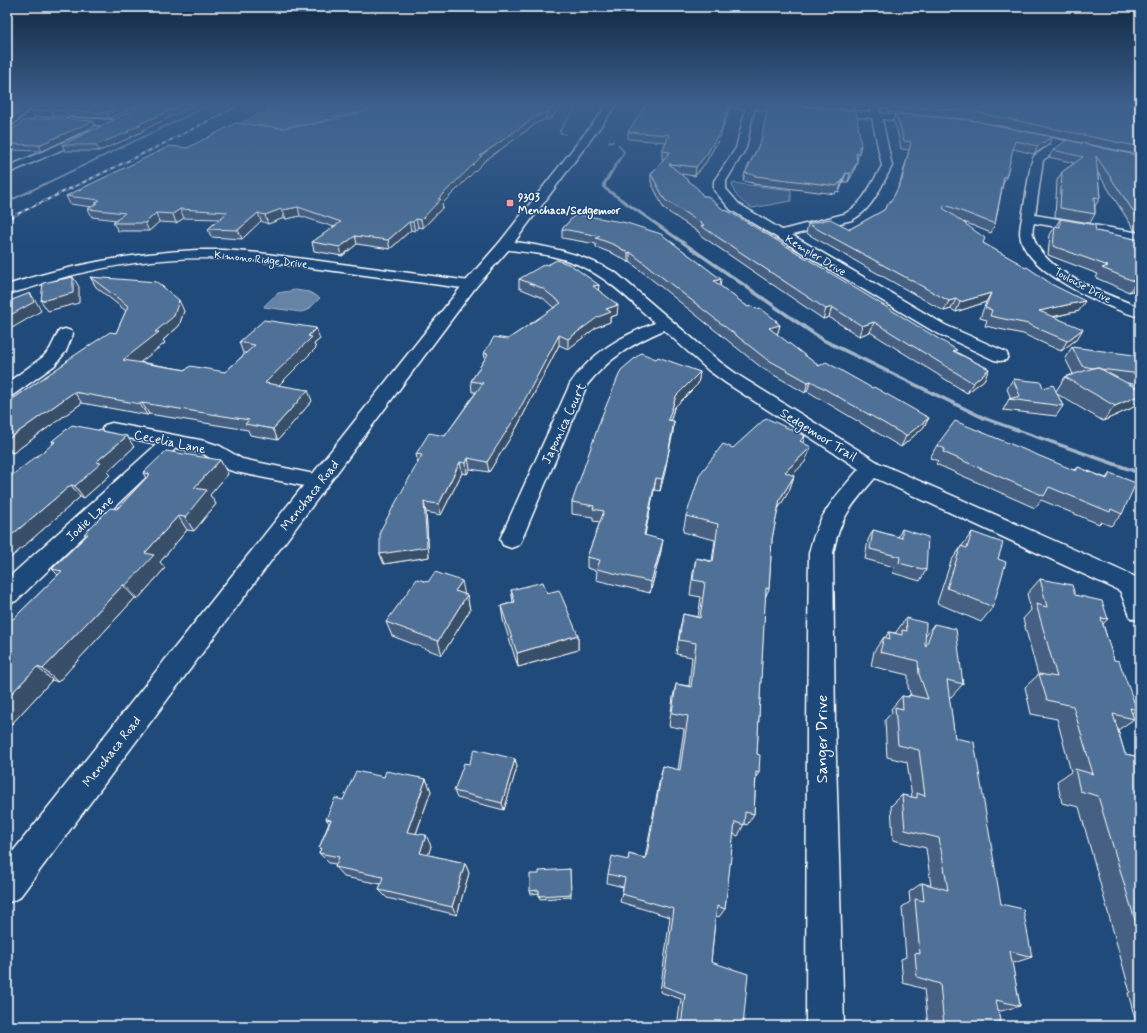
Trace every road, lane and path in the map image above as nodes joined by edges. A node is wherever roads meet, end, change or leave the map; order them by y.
1 (50, 152) edge
2 (576, 152) edge
3 (738, 152) edge
4 (884, 152) edge
5 (1046, 152) edge
6 (1103, 152) edge
7 (12, 158) dead end
8 (35, 159) junction
9 (1140, 160) edge
10 (7, 171) edge
11 (1028, 218) junction
12 (781, 234) junction
13 (1140, 237) edge
14 (505, 245) junction
15 (470, 285) junction
16 (7, 290) edge
17 (1140, 312) edge
18 (666, 324) junction
19 (65, 334) dead end
20 (1000, 356) dead end
21 (7, 391) edge
22 (112, 429) dead end
23 (172, 441) junction
24 (872, 468) junction
25 (319, 482) junction
26 (511, 539) dead end
27 (7, 594) edge
28 (1140, 611) edge
29 (7, 886) edge
30 (826, 1026) edge

1 - 8 street
2 - 14 street, Menchaca Road
3 - 12 street, Kempler Drive
4 - 12 street
5 - 11 street, Toulouse Drive
6 - 9 street
7 - 8 street
8 - 10 street
11 - 13 street
11 - 17 street, Toulouse Drive
12 - 20 street, Kempler Drive
14 - 15 street, Menchaca Road
14 - 18 street, Sedgemoor Trail
15 - 16 street, Kimono Ridge Drive
15 - 25 street, Menchaca Road
18 - 24 street, Sedgemoor Trail
18 - 26 street, Japonica Court
19 - 21 street
22 - 23 street, Cecelia Lane
23 - 25 street, Cecelia Lane
23 - 27 street, Jodie Lane
24 - 28 street, Sedgemoor Trail
24 - 30 street, Sanger Drive
25 - 29 street, Menchaca Road

